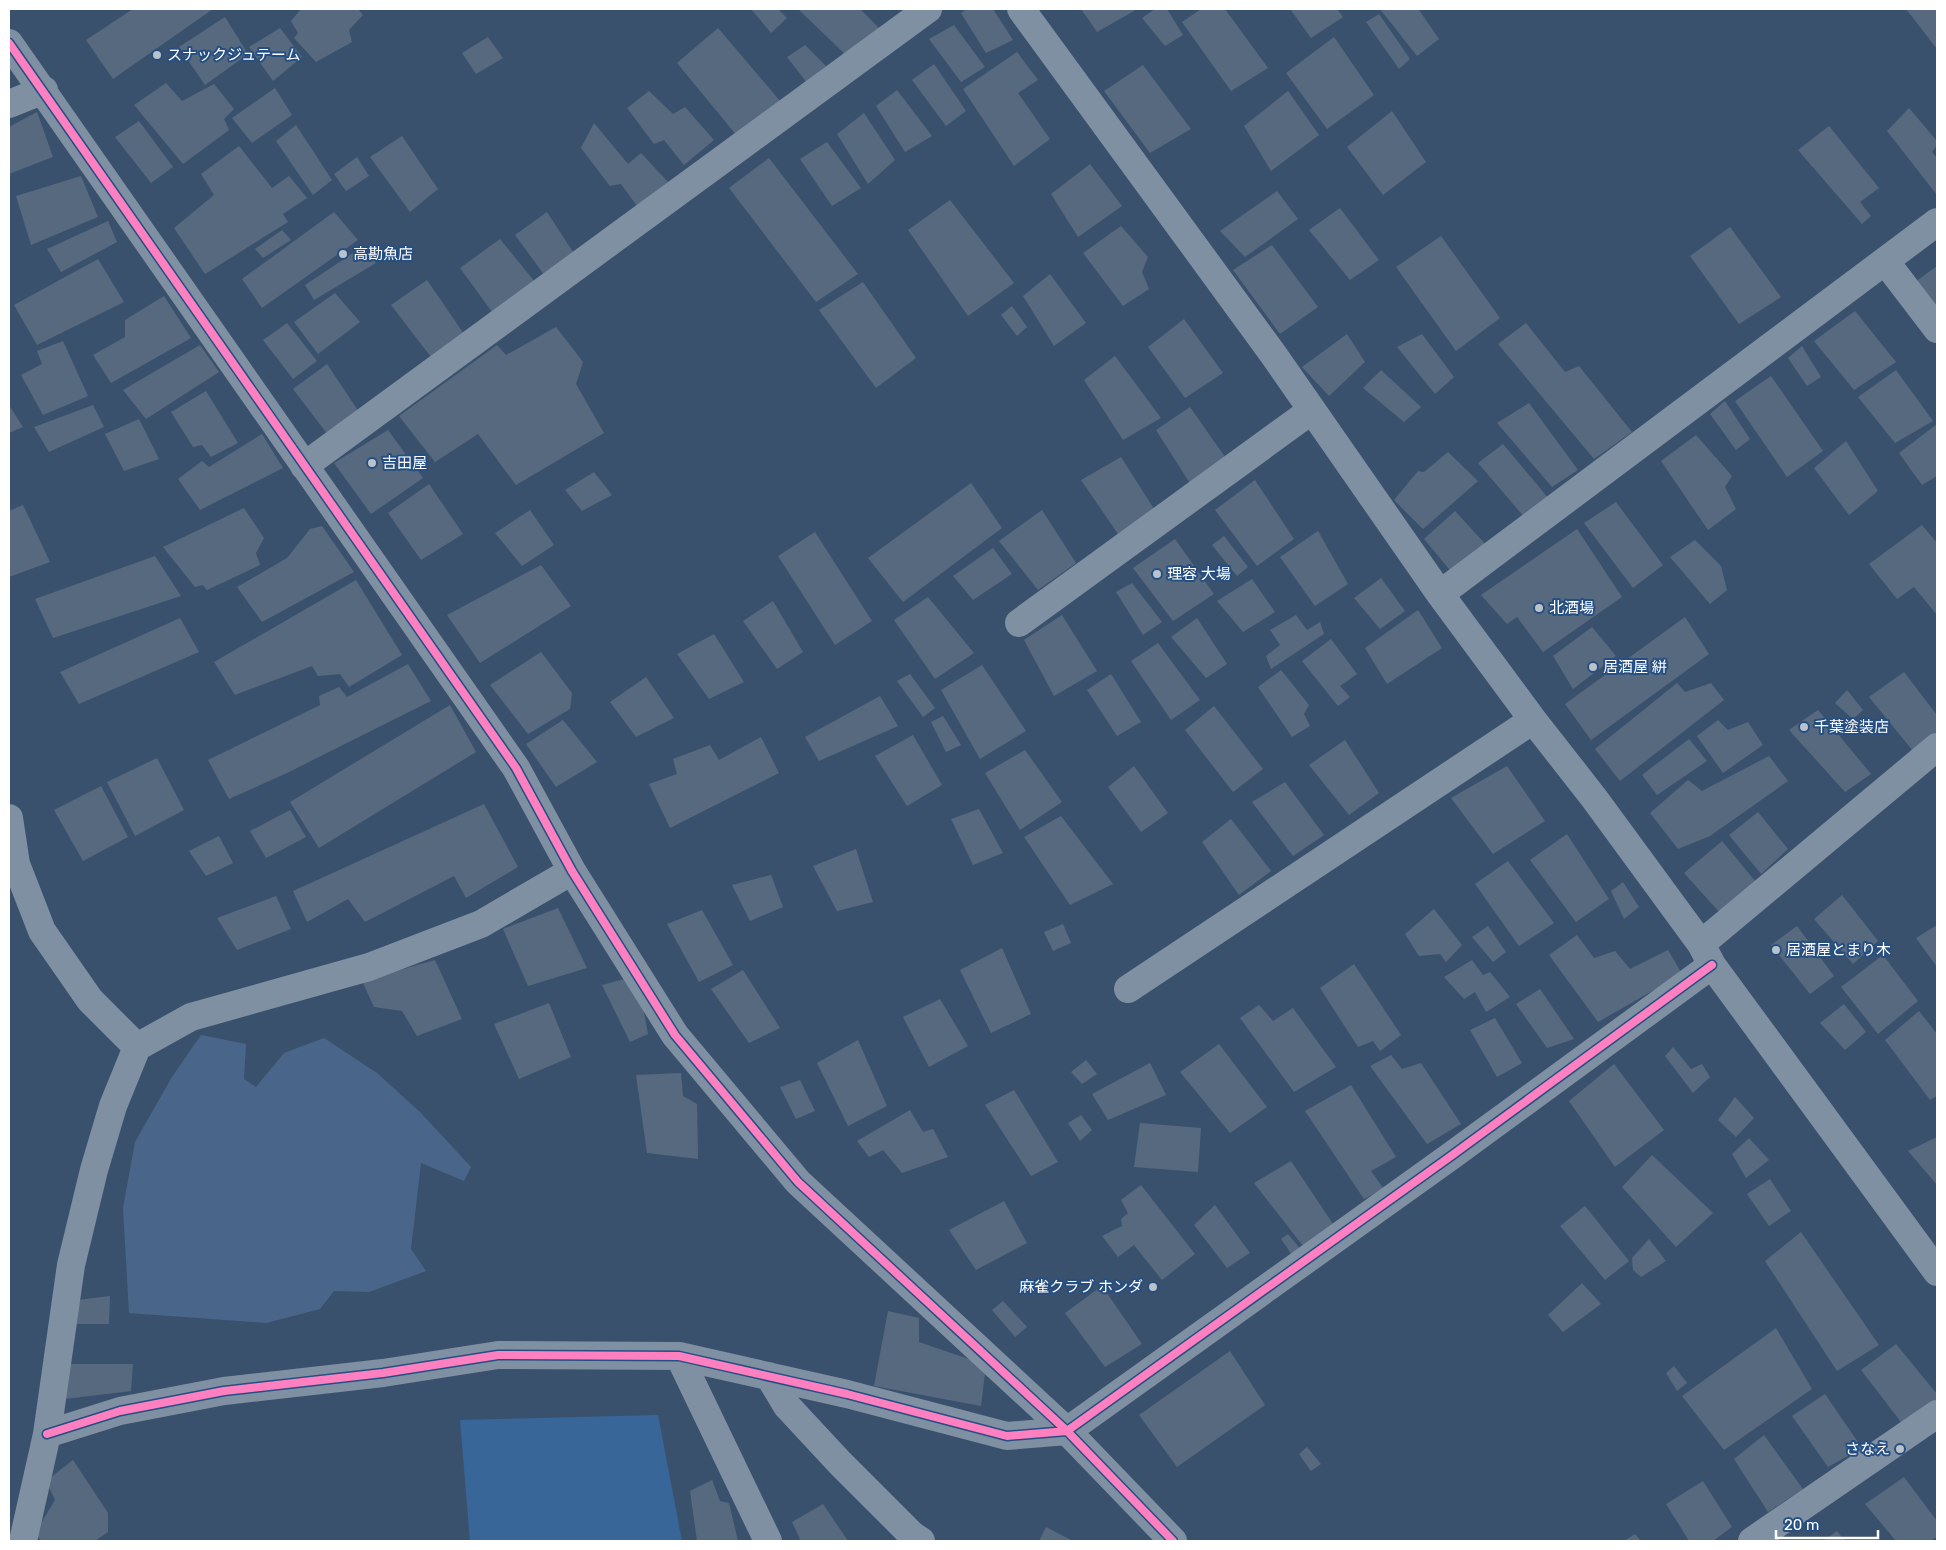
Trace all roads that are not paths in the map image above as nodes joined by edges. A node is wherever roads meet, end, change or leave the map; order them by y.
1 (928, 9) edge
2 (1021, 9) edge
3 (9, 43) edge
4 (44, 90) junction
5 (9, 104) edge
6 (1937, 222) edge
7 (1885, 261) junction
8 (1937, 329) edge
9 (1312, 410) junction
10 (304, 466) junction
11 (1440, 594) junction
12 (1019, 623) dead end
13 (1534, 720) junction
14 (1937, 747) edge
15 (9, 818) edge
16 (572, 871) junction
17 (1706, 955) junction
18 (1128, 989) dead end
19 (137, 1047) junction
20 (1937, 1272) edge
21 (679, 1356) junction
22 (769, 1376) junction
23 (1937, 1414) edge
24 (1067, 1430) junction
25 (47, 1434) junction
26 (23, 1541) edge
27 (768, 1541) edge
28 (921, 1541) edge
29 (1173, 1541) edge
30 (1752, 1541) edge

1 - 10 street
2 - 9 street
3 - 4 street
4 - 5 street
4 - 10 street
6 - 7 street
7 - 8 street
7 - 11 street
9 - 11 street
9 - 12 street
10 - 16 street
11 - 13 street
13 - 17 street
13 - 18 street
14 - 17 street
15 - 19 street
16 - 19 street
16 - 24 street
17 - 20 street
17 - 24 street
19 - 25 street
21 - 22 street
21 - 25 street
21 - 27 street
22 - 24 street
22 - 28 street
23 - 30 street
24 - 29 street
25 - 26 street

